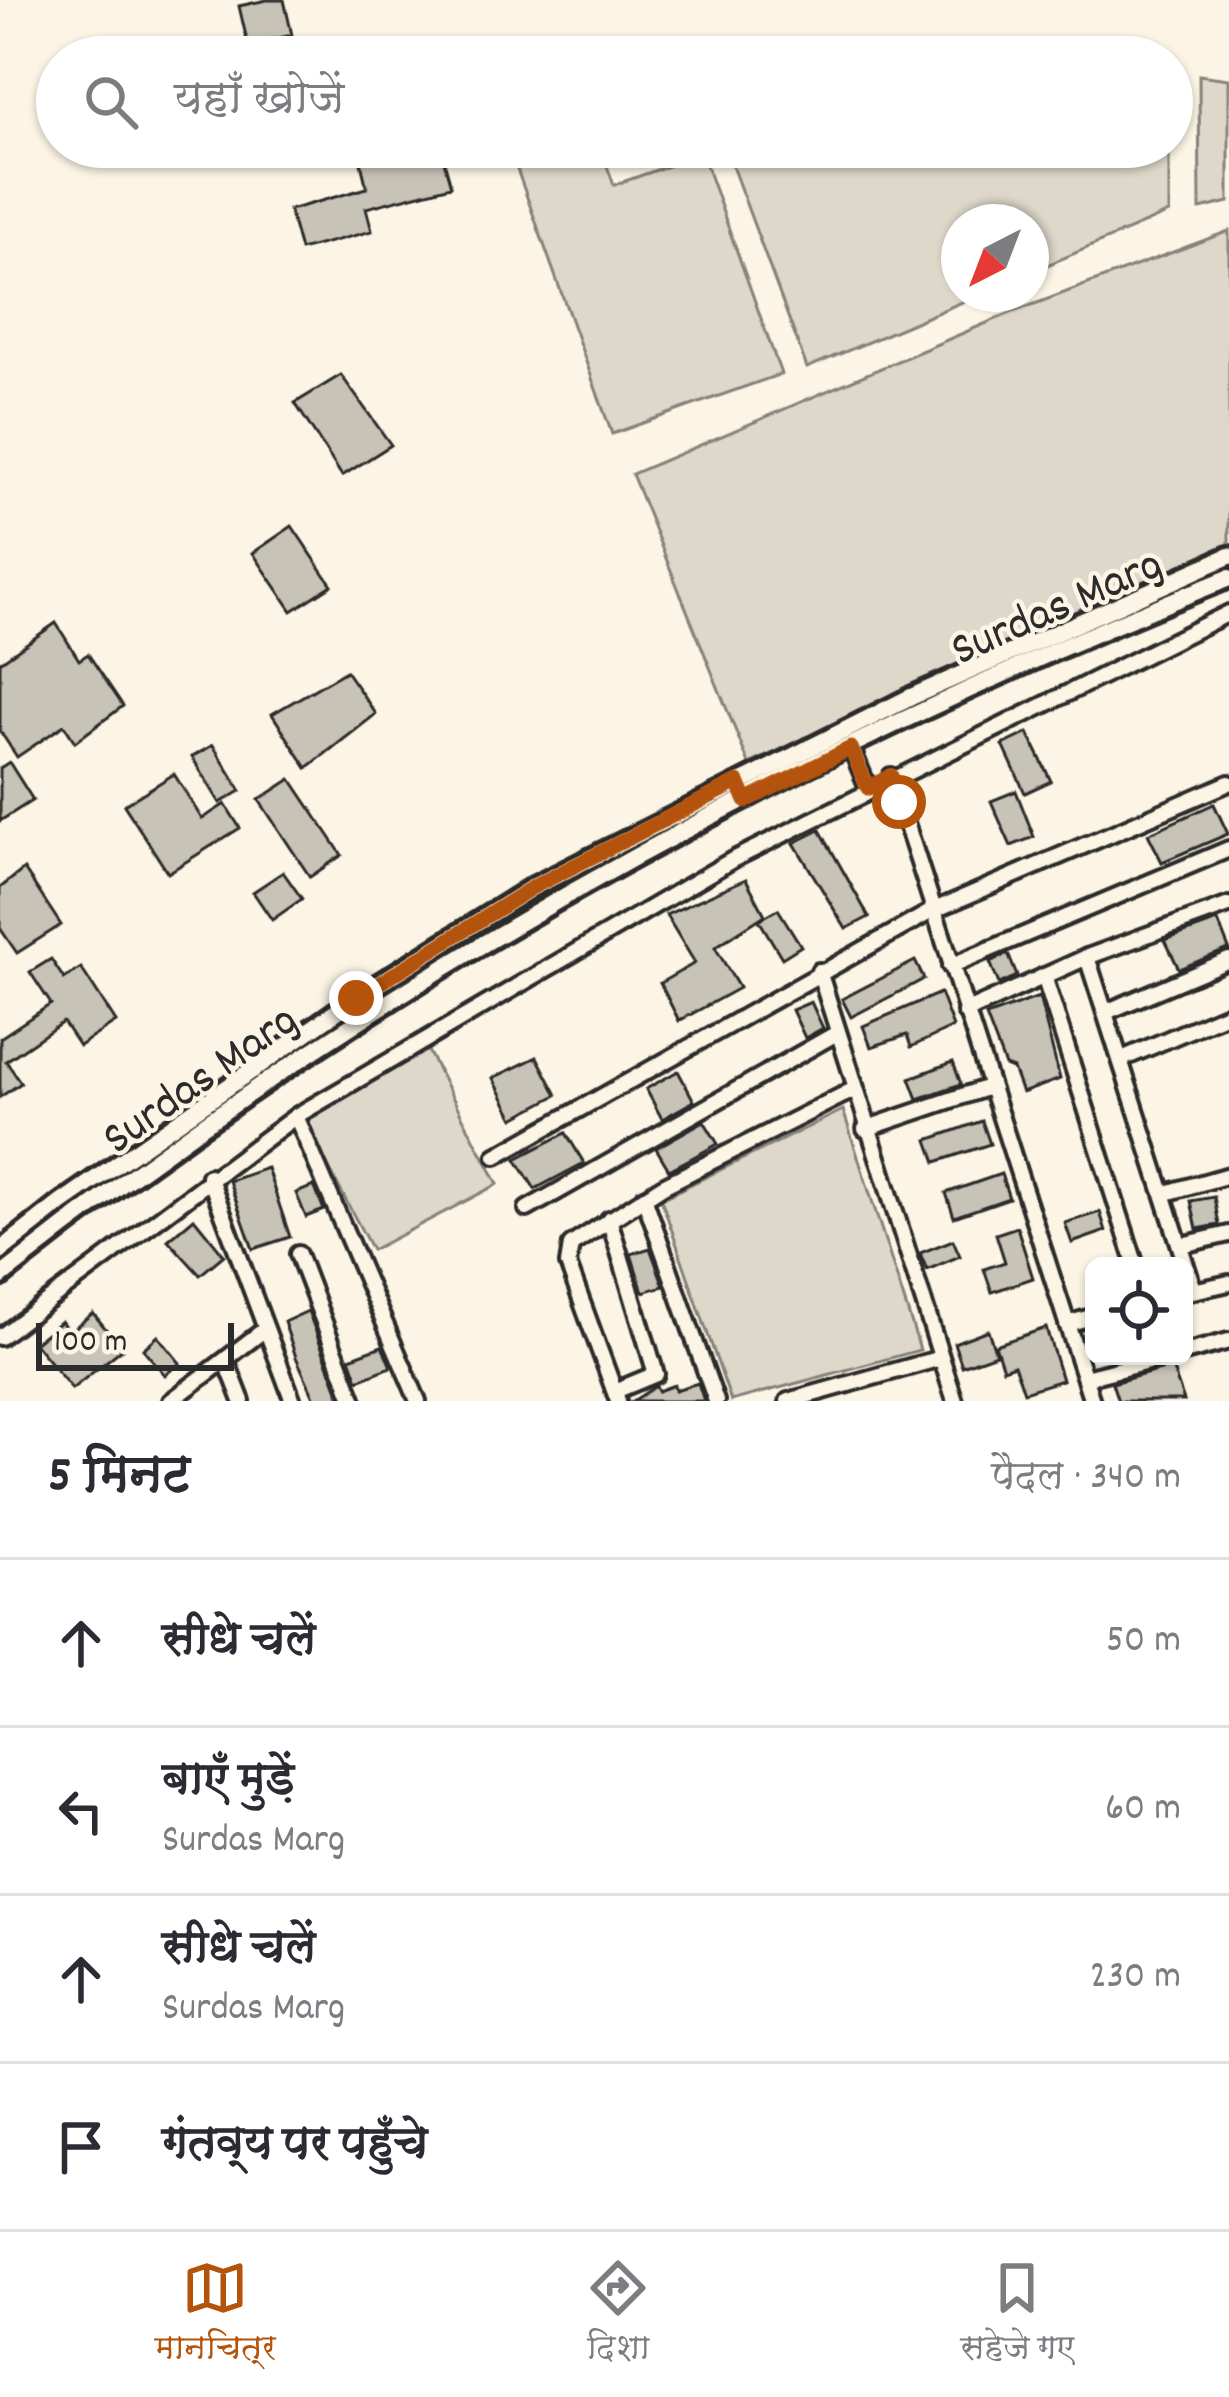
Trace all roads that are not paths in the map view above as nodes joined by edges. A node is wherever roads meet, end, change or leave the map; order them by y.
1 (1229, 556) edge
2 (1229, 578) edge
3 (1229, 613) edge
4 (851, 748) junction
5 (891, 776) junction
6 (738, 782) junction
7 (1229, 783) edge
8 (868, 788) junction
9 (746, 801) junction
10 (1229, 849) edge
11 (1229, 905) edge
12 (932, 911) junction
13 (1087, 957) junction
14 (1229, 960) edge
15 (950, 966) junction
16 (819, 971) junction
17 (1044, 976) junction
18 (965, 1012) junction
19 (1106, 1012) junction
20 (1229, 1013) edge
21 (837, 1033) junction
22 (1121, 1058) junction
23 (989, 1087) junction
24 (853, 1090) junction
25 (296, 1116) junction
26 (866, 1129) junction
27 (496, 1156) dead end
28 (209, 1175) junction
29 (1229, 1175) edge
30 (1166, 1193) junction
31 (644, 1198) junction
32 (527, 1209) dead end
33 (609, 1219) junction
34 (1229, 1234) edge
35 (1183, 1245) junction
36 (0, 1251) edge
37 (298, 1253) dead end
38 (1133, 1257) edge
39 (1185, 1257) edge
40 (0, 1277) edge
41 (1229, 1283) edge
42 (1193, 1291) edge
43 (1085, 1319) edge
44 (1067, 1324) junction
45 (264, 1330) junction
46 (0, 1337) edge
47 (1229, 1341) edge
48 (1193, 1351) edge
49 (941, 1358) junction
50 (226, 1360) junction
51 (1135, 1365) edge
52 (1084, 1378) junction
53 (617, 1396) edge
54 (180, 1398) edge
55 (242, 1401) edge
56 (293, 1401) edge
57 (354, 1401) edge
58 (418, 1401) edge
59 (716, 1401) edge
60 (788, 1401) edge
61 (955, 1401) edge
62 (1092, 1401) edge

1 - 6 main road, Surdas Marg
2 - 4 main road, Surdas Marg
3 - 5 street
4 - 8 street
4 - 9 main road, Surdas Marg
5 - 8 street
5 - 12 street
6 - 9 main road
6 - 36 main road, Surdas Marg
7 - 12 street
8 - 25 street
9 - 40 main road, Surdas Marg
10 - 15 street
11 - 13 street
12 - 15 street
12 - 16 street
13 - 17 street
13 - 19 street
14 - 19 street
15 - 18 street
16 - 21 street
16 - 27 street
17 - 18 street
17 - 38 street
18 - 23 street
19 - 22 street
20 - 22 street
21 - 24 street
21 - 32 street
22 - 30 street
23 - 26 street
23 - 44 street
24 - 26 street
24 - 31 street
25 - 28 street
25 - 58 street
26 - 49 street
28 - 45 street
28 - 46 street
29 - 30 street
30 - 35 street
31 - 33 street
31 - 59 street
33 - 53 street
33 - 53 street
34 - 35 street
35 - 39 street
37 - 57 street
41 - 42 street
43 - 44 street
44 - 52 street
45 - 50 street
45 - 56 street
47 - 48 street
49 - 60 street
49 - 61 street
50 - 54 street
50 - 55 street
51 - 52 street
52 - 62 street

